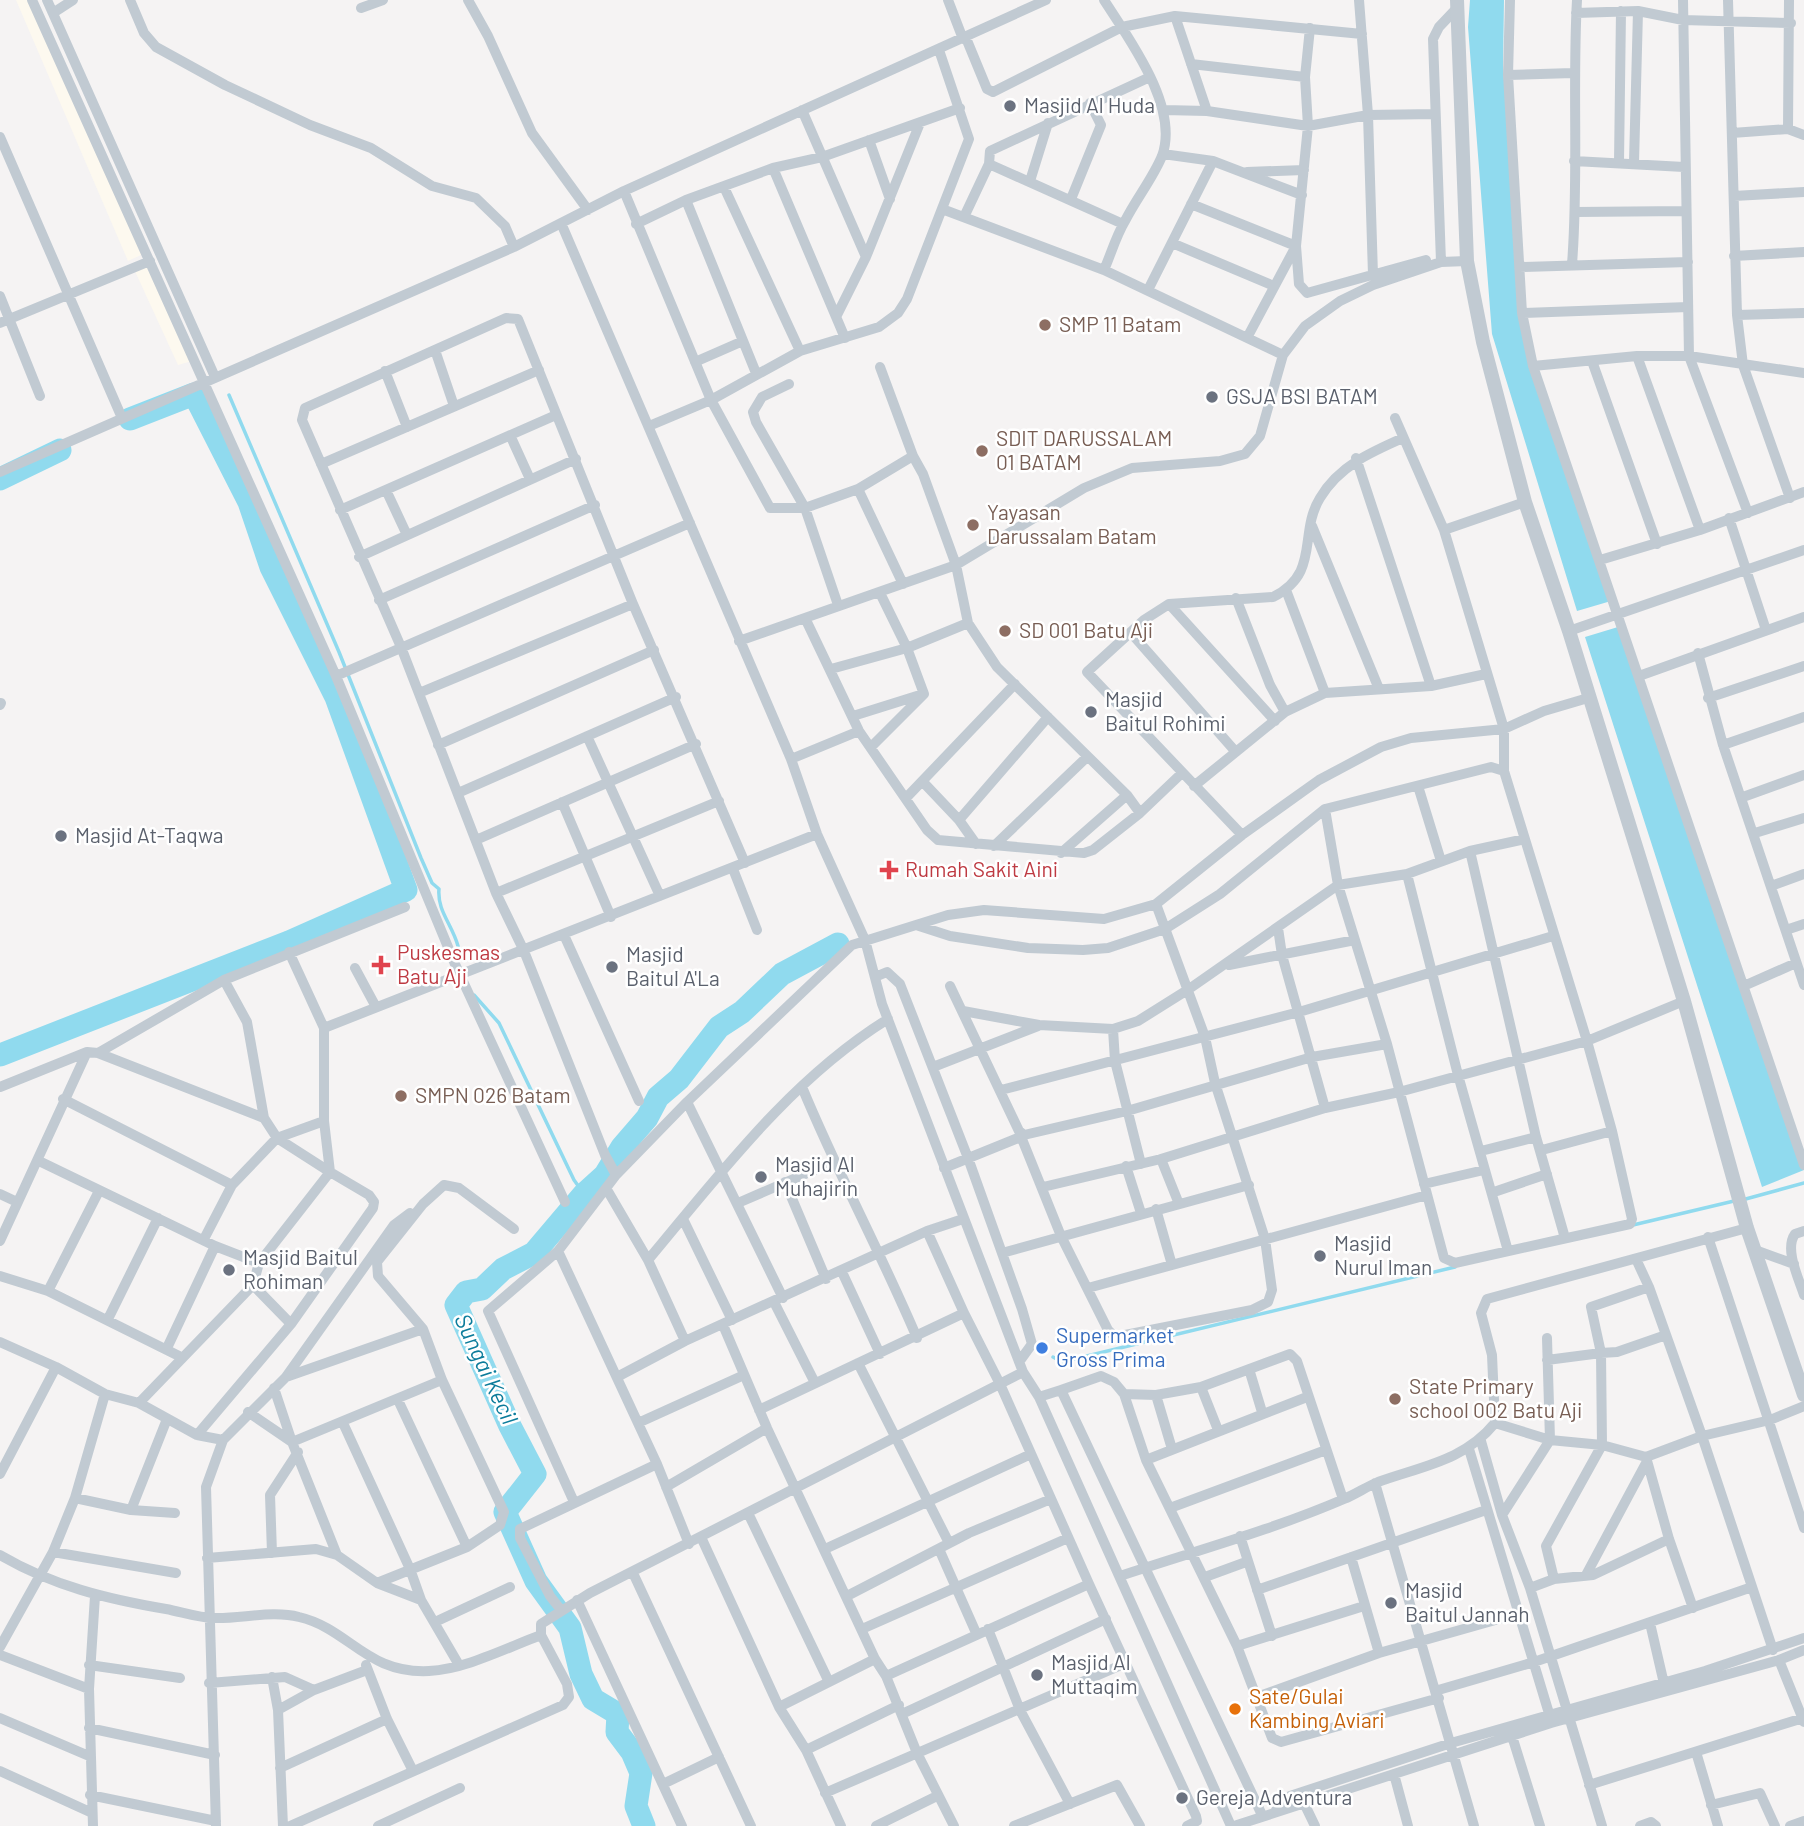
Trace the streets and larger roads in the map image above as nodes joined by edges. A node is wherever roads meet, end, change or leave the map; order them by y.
1 (32, 0) edge
2 (47, 0) edge
3 (74, 0) edge
4 (130, 0) edge
5 (383, 0) edge
6 (468, 0) edge
7 (948, 0) edge
8 (1046, 0) edge
9 (1104, 0) edge
10 (1359, 0) edge
11 (1510, 0) edge
12 (1577, 0) edge
13 (1683, 0) edge
14 (1728, 0) edge
15 (1789, 0) edge
16 (1457, 4) edge
17 (361, 8) dead end
18 (1621, 11) junction
19 (1638, 11) junction
20 (53, 13) junction
21 (1576, 13) junction
22 (1175, 16) junction
23 (1683, 20) junction
24 (1727, 20) junction
25 (1791, 23) junction
26 (1122, 27) junction
27 (1310, 29) junction
28 (1362, 34) junction
29 (965, 38) junction
30 (939, 50) junction
31 (1191, 64) junction
32 (1573, 73) junction
33 (1508, 75) junction
34 (1150, 77) junction
35 (1305, 77) junction
36 (1090, 103) junction
37 (960, 108) junction
38 (803, 110) junction
39 (1164, 110) junction
40 (1207, 111) junction
41 (1435, 114) junction
42 (1368, 115) junction
43 (920, 123) junction
44 (1048, 123) junction
45 (1308, 126) junction
46 (1788, 130) junction
47 (1732, 133) junction
48 (1804, 135) edge
49 (0, 137) edge
50 (869, 139) junction
51 (821, 154) junction
52 (1163, 154) junction
53 (1213, 161) junction
54 (1574, 161) junction
55 (1619, 162) junction
56 (1634, 162) junction
57 (989, 164) junction
58 (1684, 167) junction
59 (773, 168) junction
60 (1304, 170) junction
61 (1241, 172) junction
62 (1030, 181) junction
63 (724, 187) junction
64 (624, 191) junction
65 (1804, 192) edge
66 (1302, 195) junction
67 (1734, 196) junction
68 (890, 199) junction
69 (1071, 199) junction
70 (686, 200) junction
71 (1191, 204) junction
72 (942, 209) junction
73 (588, 210) junction
74 (1686, 211) junction
75 (1576, 212) junction
76 (964, 217) junction
77 (561, 223) junction
78 (636, 224) junction
79 (1123, 224) junction
80 (1172, 243) junction
81 (1296, 246) junction
82 (514, 247) junction
83 (1804, 252) edge
84 (1734, 256) junction
85 (866, 257) junction
86 (1441, 259) junction
87 (150, 261) junction
88 (1467, 261) junction
89 (1688, 262) junction
90 (1572, 264) junction
91 (1520, 267) junction
92 (1104, 271) junction
93 (1373, 275) junction
94 (1274, 286) junction
95 (1148, 290) junction
96 (69, 293) junction
97 (0, 296) edge
98 (1688, 307) junction
99 (1522, 313) junction
100 (1804, 313) edge
101 (1737, 315) junction
102 (836, 317) junction
103 (5, 321) edge
104 (1248, 335) junction
105 (845, 338) junction
106 (743, 341) junction
107 (435, 350) junction
108 (800, 351) junction
109 (1283, 355) junction
110 (1637, 356) junction
111 (1689, 356) junction
112 (1592, 361) junction
113 (695, 362) junction
114 (1743, 365) junction
115 (1533, 366) junction
116 (880, 367) dead end
117 (538, 370) junction
118 (385, 371) junction
119 (756, 373) junction
120 (1804, 373) edge
121 (215, 377) junction
122 (202, 383) junction
123 (789, 384) dead end
124 (40, 396) dead end
125 (711, 400) junction
126 (454, 406) junction
127 (556, 415) junction
128 (122, 418) junction
129 (1395, 418) dead end
130 (649, 426) junction
131 (407, 427) junction
132 (510, 435) junction
133 (1403, 438) junction
134 (913, 456) junction
135 (1356, 458) junction
136 (576, 459) junction
137 (321, 464) junction
138 (0, 472) edge
139 (530, 480) junction
140 (858, 489) junction
141 (386, 490) junction
142 (1804, 492) edge
143 (1790, 498) junction
144 (1525, 502) junction
145 (595, 505) junction
146 (805, 508) junction
147 (340, 510) junction
148 (1748, 513) junction
149 (1728, 519) junction
150 (690, 523) junction
151 (1310, 523) junction
152 (1444, 530) junction
153 (1700, 530) junction
154 (407, 535) junction
155 (1657, 544) junction
156 (1804, 550) edge
157 (613, 555) junction
158 (359, 557) junction
159 (1600, 559) junction
160 (956, 565) junction
161 (1748, 570) junction
162 (903, 584) junction
163 (1286, 590) junction
164 (880, 593) junction
165 (1237, 598) junction
166 (379, 600) junction
167 (633, 604) junction
168 (1169, 604) junction
169 (838, 605) junction
170 (1616, 616) junction
171 (1804, 617) edge
172 (805, 618) junction
173 (968, 623) junction
174 (1766, 630) junction
175 (1569, 631) junction
176 (1131, 633) junction
177 (739, 641) junction
178 (401, 648) junction
179 (907, 648) junction
180 (654, 650) junction
181 (1698, 653) junction
182 (1804, 666) edge
183 (831, 669) junction
184 (343, 673) junction
185 (1486, 674) junction
186 (1639, 676) junction
187 (1016, 684) junction
188 (1431, 686) junction
189 (1379, 689) junction
190 (419, 693) junction
191 (1325, 693) junction
192 (924, 694) junction
193 (676, 697) junction
194 (1588, 698) junction
195 (1708, 698) junction
196 (1285, 712) junction
197 (853, 716) junction
198 (1048, 716) junction
199 (1804, 717) edge
200 (1275, 721) junction
201 (1504, 729) junction
202 (859, 731) junction
203 (587, 736) junction
204 (696, 744) junction
205 (438, 745) junction
206 (1723, 745) junction
207 (871, 747) junction
208 (1235, 751) junction
209 (1087, 757) junction
210 (792, 759) junction
211 (1504, 771) junction
212 (1182, 773) junction
213 (1804, 775) edge
214 (607, 782) junction
215 (923, 782) junction
216 (1194, 786) junction
217 (1418, 786) junction
218 (458, 793) junction
219 (1127, 795) junction
220 (1742, 797) junction
221 (906, 798) junction
222 (719, 801) junction
223 (562, 802) junction
224 (1325, 809) junction
225 (1140, 813) junction
226 (1804, 818) edge
227 (959, 820) junction
228 (1755, 833) junction
229 (817, 834) junction
230 (1242, 835) junction
231 (633, 837) junction
232 (1525, 839) junction
233 (476, 840) junction
234 (976, 844) junction
235 (995, 846) junction
236 (1470, 851) junction
237 (1061, 853) junction
238 (586, 857) junction
239 (1441, 861) junction
240 (746, 863) junction
241 (733, 869) junction
242 (1407, 874) junction
243 (1804, 874) edge
244 (1338, 885) junction
245 (1771, 886) junction
246 (496, 892) junction
247 (660, 896) junction
248 (1156, 904) junction
249 (405, 907) dead end
250 (611, 917) junction
251 (1804, 924) edge
252 (916, 925) junction
253 (1278, 928) junction
254 (1165, 929) junction
255 (757, 930) dead end
256 (1786, 930) junction
257 (564, 935) junction
258 (1553, 936) junction
259 (865, 940) junction
260 (1355, 940) junction
261 (524, 951) junction
262 (289, 952) junction
263 (1282, 955) junction
264 (1493, 955) junction
265 (1796, 963) junction
266 (1223, 966) junction
267 (355, 968) dead end
268 (1432, 971) junction
269 (460, 973) junction
270 (875, 977) junction
271 (225, 980) junction
272 (1803, 980) edge
273 (1746, 985) junction
274 (950, 986) dead end
275 (1189, 989) junction
276 (1369, 990) junction
277 (1684, 1001) junction
278 (376, 1007) junction
279 (963, 1012) junction
280 (1299, 1012) junction
281 (888, 1018) junction
282 (1039, 1025) junction
283 (324, 1028) junction
284 (1113, 1029) junction
285 (1205, 1037) junction
286 (1587, 1041) junction
287 (1387, 1044) junction
288 (979, 1049) junction
289 (92, 1052) junction
290 (1311, 1057) junction
291 (1520, 1059) junction
292 (1115, 1061) junction
293 (933, 1068) junction
294 (1458, 1075) junction
295 (1215, 1083) junction
296 (0, 1087) edge
297 (802, 1087) junction
298 (1002, 1090) junction
299 (1399, 1092) junction
300 (63, 1099) junction
301 (639, 1101) dead end
302 (687, 1102) junction
303 (1325, 1108) junction
304 (1127, 1111) junction
305 (264, 1118) junction
306 (324, 1121) junction
307 (1612, 1130) junction
308 (1234, 1135) junction
309 (1536, 1137) junction
310 (277, 1138) junction
311 (1542, 1150) junction
312 (1481, 1152) junction
313 (968, 1158) junction
314 (1161, 1159) junction
315 (39, 1161) junction
316 (833, 1161) junction
317 (1141, 1164) junction
318 (1804, 1165) edge
319 (1126, 1166) junction
320 (944, 1168) junction
321 (722, 1170) junction
322 (1484, 1171) junction
323 (330, 1172) junction
324 (614, 1172) junction
325 (1547, 1174) junction
326 (785, 1182) junction
327 (232, 1185) junction
328 (1249, 1185) junction
329 (1043, 1187) junction
330 (606, 1188) junction
331 (1425, 1189) junction
332 (99, 1191) junction
333 (1494, 1192) junction
334 (0, 1194) edge
335 (17, 1202) junction
336 (565, 1202) dead end
337 (423, 1203) junction
338 (738, 1203) junction
339 (1179, 1204) junction
340 (1156, 1209) junction
341 (1141, 1213) junction
342 (158, 1218) junction
343 (683, 1219) junction
344 (963, 1219) junction
345 (1747, 1228) junction
346 (513, 1229) dead end
347 (927, 1231) junction
348 (1804, 1231) edge
349 (1061, 1236) junction
350 (1708, 1237) junction
351 (1566, 1238) junction
352 (204, 1239) junction
353 (1265, 1239) junction
354 (0, 1241) edge
355 (215, 1246) junction
356 (1755, 1250) junction
357 (558, 1251) junction
358 (1508, 1251) junction
359 (881, 1253) junction
360 (1002, 1253) junction
361 (1636, 1259) junction
362 (648, 1260) junction
363 (259, 1263) junction
364 (1794, 1264) junction
365 (1172, 1265) junction
366 (842, 1272) junction
367 (0, 1276) edge
368 (826, 1279) junction
369 (253, 1285) junction
370 (1650, 1287) junction
371 (1088, 1288) junction
372 (48, 1291) junction
373 (1804, 1294) edge
374 (779, 1300) junction
375 (964, 1314) junction
376 (108, 1319) junction
377 (728, 1322) junction
378 (291, 1324) junction
379 (424, 1329) junction
380 (1666, 1335) junction
381 (917, 1338) junction
382 (1547, 1338) dead end
383 (685, 1341) junction
384 (0, 1342) edge
385 (167, 1348) junction
386 (1601, 1353) junction
387 (880, 1354) junction
388 (181, 1357) junction
389 (1547, 1360) junction
390 (858, 1363) junction
391 (57, 1367) junction
392 (1021, 1367) junction
393 (1249, 1369) junction
394 (744, 1375) junction
395 (285, 1377) junction
396 (617, 1377) junction
397 (442, 1380) junction
398 (814, 1381) junction
399 (1000, 1384) junction
400 (1201, 1387) junction
401 (274, 1388) junction
402 (1061, 1390) junction
403 (105, 1394) junction
404 (1124, 1394) junction
405 (1156, 1395) junction
406 (1804, 1395) edge
407 (1307, 1396) junction
408 (1039, 1397) junction
409 (398, 1400) junction
410 (138, 1403) junction
411 (1804, 1406) edge
412 (759, 1410) junction
413 (248, 1412) junction
414 (1262, 1412) junction
415 (167, 1419) junction
416 (1770, 1420) junction
417 (343, 1423) junction
418 (638, 1423) junction
419 (1495, 1423) junction
420 (767, 1428) junction
421 (1218, 1430) junction
422 (197, 1435) junction
423 (1702, 1436) junction
424 (896, 1437) junction
425 (223, 1440) junction
426 (1550, 1440) junction
427 (1480, 1441) junction
428 (1602, 1445) junction
429 (295, 1447) junction
430 (1171, 1449) junction
431 (1469, 1449) junction
432 (1326, 1450) junction
433 (1031, 1454) junction
434 (1146, 1460) junction
435 (1646, 1460) junction
436 (657, 1464) junction
437 (0, 1474) edge
438 (1376, 1483) junction
439 (666, 1487) junction
440 (797, 1489) junction
441 (75, 1499) junction
442 (1051, 1499) junction
443 (1343, 1499) junction
444 (928, 1501) junction
445 (574, 1502) junction
446 (1170, 1508) junction
447 (131, 1510) junction
448 (1486, 1510) junction
449 (175, 1513) dead end
450 (748, 1513) junction
451 (1502, 1515) junction
452 (1804, 1528) edge
453 (1240, 1536) junction
454 (701, 1537) junction
455 (1068, 1538) junction
456 (1669, 1539) junction
457 (689, 1544) junction
458 (1392, 1544) junction
459 (944, 1546) junction
460 (467, 1547) junction
461 (825, 1549) junction
462 (53, 1552) junction
463 (272, 1553) junction
464 (1194, 1553) junction
465 (0, 1555) edge
466 (337, 1555) junction
467 (1351, 1557) junction
468 (207, 1558) junction
469 (1246, 1562) junction
470 (1146, 1568) junction
471 (410, 1569) junction
472 (176, 1573) dead end
473 (633, 1573) junction
474 (1586, 1575) junction
475 (40, 1576) junction
476 (1120, 1576) junction
477 (1205, 1577) junction
478 (1554, 1579) junction
479 (377, 1583) junction
480 (1088, 1584) junction
481 (510, 1587) dead end
482 (1752, 1587) junction
483 (1530, 1588) junction
484 (957, 1589) junction
485 (1257, 1590) junction
486 (95, 1597) junction
487 (847, 1597) junction
488 (421, 1600) junction
489 (578, 1600) junction
490 (1364, 1606) junction
491 (1693, 1608) junction
492 (560, 1610) junction
493 (1520, 1614) junction
494 (211, 1618) junction
495 (1106, 1619) junction
496 (435, 1622) junction
497 (1650, 1623) junction
498 (862, 1629) junction
499 (988, 1629) junction
500 (541, 1630) junction
501 (977, 1635) junction
502 (1272, 1636) junction
503 (1804, 1638) edge
504 (1423, 1642) junction
505 (1237, 1646) junction
506 (0, 1647) edge
507 (1804, 1650) edge
508 (1379, 1653) junction
509 (1550, 1654) junction
510 (0, 1655) edge
511 (1776, 1655) junction
512 (364, 1656) junction
513 (875, 1659) junction
514 (1534, 1662) junction
515 (1126, 1663) junction
516 (89, 1665) junction
517 (459, 1665) junction
518 (1003, 1667) junction
519 (368, 1670) junction
520 (886, 1676) junction
521 (272, 1677) junction
522 (180, 1678) dead end
523 (829, 1682) junction
524 (209, 1683) junction
525 (1665, 1687) junction
526 (89, 1689) junction
527 (314, 1690) junction
528 (1437, 1694) junction
529 (1257, 1697) junction
530 (779, 1707) junction
531 (900, 1709) junction
532 (278, 1710) junction
533 (1020, 1710) junction
534 (1569, 1713) junction
535 (0, 1718) edge
536 (387, 1719) junction
537 (1550, 1719) junction
538 (1803, 1720) edge
539 (89, 1728) junction
540 (1512, 1736) junction
541 (1452, 1748) junction
542 (806, 1750) junction
543 (1696, 1752) junction
544 (917, 1753) junction
545 (215, 1755) junction
546 (89, 1756) junction
547 (719, 1757) junction
548 (280, 1768) junction
549 (0, 1771) edge
550 (413, 1771) junction
551 (1394, 1774) junction
552 (663, 1784) junction
553 (1589, 1785) junction
554 (460, 1788) dead end
555 (825, 1793) junction
556 (90, 1795) junction
557 (937, 1796) junction
558 (1304, 1803) junction
559 (1070, 1804) junction
560 (1711, 1805) junction
561 (1276, 1810) junction
562 (90, 1812) junction
563 (1262, 1815) junction
564 (1804, 1821) edge
565 (216, 1824) edge
566 (93, 1826) edge
567 (283, 1826) edge
568 (290, 1826) edge
569 (378, 1826) edge
570 (682, 1826) edge
571 (751, 1826) edge
572 (841, 1826) edge
573 (876, 1826) edge
574 (954, 1826) edge
575 (1014, 1826) edge
576 (1140, 1826) edge
577 (1187, 1826) edge
578 (1233, 1826) edge
579 (1315, 1826) edge
580 (1408, 1826) edge
581 (1474, 1826) edge
582 (1539, 1826) edge
583 (1602, 1826) edge
584 (1640, 1826) edge
585 (1656, 1826) edge
586 (1718, 1826) edge
587 (1775, 1826) edge
588 (1790, 1826) edge

1 - 87 street
2 - 20 street
3 - 20 street
4 - 82 street
5 - 17 street
6 - 73 street
7 - 29 street
8 - 29 street
9 - 26 street
10 - 28 street
11 - 33 street
12 - 21 street
13 - 23 street
14 - 24 street
15 - 25 street
16 - 41 street
16 - 88 street
18 - 19 street
18 - 21 street
18 - 55 street
19 - 23 street
19 - 56 street
20 - 121 street
21 - 32 street
22 - 26 street
22 - 27 street
22 - 31 street
23 - 24 street
23 - 58 street
24 - 25 street
24 - 47 street
25 - 46 street
26 - 29 street
26 - 34 street
27 - 28 street
27 - 35 street
28 - 42 street
29 - 30 street
30 - 37 street
30 - 38 street
31 - 35 street
31 - 40 street
32 - 33 street
32 - 54 street
33 - 91 street
34 - 36 street
34 - 39 street
35 - 45 street
36 - 44 street
36 - 69 street
37 - 43 street
37 - 72 street
38 - 51 street
38 - 64 street
39 - 40 street
39 - 52 street
40 - 45 street
41 - 42 street
41 - 86 street
42 - 45 street
42 - 93 street
43 - 50 street
43 - 68 street
44 - 57 street
44 - 62 street
45 - 60 street
46 - 47 street
46 - 48 street
47 - 67 street
49 - 96 street
50 - 51 street
50 - 68 street
51 - 59 street
51 - 85 street
52 - 53 street
52 - 79 street
53 - 61 street
53 - 71 street
54 - 55 street
54 - 75 street
55 - 56 street
56 - 58 street
57 - 62 street
57 - 76 street
58 - 74 street
59 - 63 street
59 - 102 street
60 - 61 street
60 - 66 street
61 - 66 street
62 - 69 street
63 - 70 street
63 - 108 street
64 - 73 street
64 - 78 street
65 - 67 street
66 - 81 street
67 - 84 street
68 - 85 street
69 - 79 street
70 - 78 street
70 - 106 street
71 - 80 street
71 - 81 street
72 - 76 street
72 - 105 street
73 - 77 street
74 - 75 street
74 - 89 street
75 - 90 street
76 - 92 street
77 - 82 street
77 - 130 street
78 - 113 street
79 - 92 street
80 - 94 street
80 - 95 street
81 - 93 street
81 - 94 street
82 - 121 street
83 - 84 street
84 - 101 street
85 - 102 street
86 - 88 street
86 - 93 street
86 - 109 street
87 - 96 street
87 - 122 street
88 - 144 street
89 - 90 street
89 - 98 street
90 - 91 street
91 - 99 street
92 - 95 street
94 - 104 street
95 - 104 street
96 - 103 street
96 - 128 street
97 - 103 street
98 - 99 street
98 - 111 street
99 - 115 street
100 - 101 street
101 - 114 street
102 - 105 street
103 - 124 street
104 - 109 street
105 - 108 street
106 - 113 street
106 - 119 street
107 - 117 street
107 - 118 street
107 - 126 street
108 - 119 street
109 - 160 street
110 - 111 street
110 - 112 street
110 - 153 street
111 - 114 street
111 - 148 street
112 - 115 street
112 - 155 street
113 - 125 street
114 - 120 street
114 - 143 street
115 - 159 street
116 - 134 street
117 - 126 street
117 - 127 street
118 - 131 street
118 - 137 street
119 - 125 street
121 - 122 street
122 - 128 street
122 - 184 street
123 - 146 street
125 - 130 street
125 - 146 street
126 - 131 street
127 - 132 street
127 - 136 street
128 - 138 street
129 - 133 street
130 - 150 street
131 - 137 street
132 - 139 street
132 - 141 street
133 - 135 street
133 - 152 street
134 - 140 street
134 - 160 street
135 - 151 street
135 - 188 street
136 - 139 street
136 - 145 street
137 - 147 street
139 - 154 street
140 - 146 street
140 - 162 street
141 - 147 street
141 - 154 street
142 - 143 street
143 - 148 street
144 - 152 street
144 - 175 street
145 - 157 street
145 - 166 street
146 - 169 street
147 - 158 street
148 - 149 street
149 - 153 street
149 - 161 street
150 - 157 street
150 - 177 street
151 - 163 street
151 - 189 street
152 - 185 street
153 - 155 street
154 - 158 street
155 - 159 street
156 - 161 street
157 - 167 street
157 - 178 street
158 - 166 street
159 - 170 street
160 - 162 street
160 - 173 street
161 - 170 street
161 - 174 street
162 - 164 street
163 - 165 street
163 - 191 street
164 - 169 street
164 - 179 street
165 - 168 street
165 - 196 street
166 - 178 street
167 - 180 street
167 - 190 street
168 - 176 street
168 - 200 street
169 - 172 street
170 - 175 street
170 - 186 street
171 - 174 street
172 - 177 street
172 - 183 street
173 - 179 street
173 - 187 street
174 - 181 street
175 - 194 street
176 - 208 street
176 - 212 street
177 - 210 street
178 - 184 street
178 - 190 street
179 - 183 street
179 - 192 street
180 - 193 street
180 - 205 street
181 - 186 street
181 - 195 street
182 - 195 street
183 - 197 street
184 - 269 street
185 - 188 street
185 - 201 street
186 - 273 street
187 - 198 street
187 - 215 street
188 - 189 street
189 - 191 street
190 - 205 street
191 - 196 street
192 - 197 street
192 - 207 street
193 - 203 street
193 - 204 street
194 - 201 street
194 - 277 street
195 - 206 street
196 - 200 street
197 - 202 street
198 - 209 street
198 - 227 street
199 - 206 street
200 - 208 street
201 - 211 street
201 - 230 street
202 - 207 street
202 - 210 street
203 - 214 street
203 - 218 street
204 - 214 street
204 - 222 street
205 - 218 street
206 - 220 street
207 - 221 street
208 - 216 street
209 - 219 street
209 - 235 street
210 - 229 street
211 - 217 street
211 - 232 street
212 - 216 street
212 - 225 street
213 - 220 street
214 - 223 street
214 - 231 street
215 - 221 street
215 - 227 street
216 - 230 street
217 - 224 street
217 - 239 street
218 - 233 street
219 - 225 street
219 - 237 street
220 - 228 street
221 - 234 street
222 - 231 street
222 - 240 street
223 - 233 street
223 - 238 street
224 - 244 street
224 - 254 street
225 - 237 street
226 - 228 street
227 - 234 street
228 - 245 street
229 - 240 street
229 - 259 street
230 - 248 street
231 - 238 street
231 - 247 street
232 - 236 street
232 - 258 street
233 - 246 street
234 - 235 street
235 - 237 street
236 - 239 street
236 - 264 street
238 - 246 street
238 - 250 street
239 - 242 street
240 - 241 street
241 - 247 street
241 - 255 street
242 - 244 street
242 - 268 street
243 - 245 street
244 - 253 street
244 - 260 street
245 - 256 street
246 - 261 street
247 - 250 street
248 - 252 street
248 - 254 street
249 - 262 street
250 - 257 street
251 - 256 street
252 - 254 street
252 - 259 street
253 - 263 street
253 - 266 street
254 - 275 street
256 - 265 street
257 - 261 street
257 - 301 street
258 - 264 street
258 - 286 street
259 - 270 street
259 - 302 street
260 - 263 street
260 - 276 street
261 - 269 street
261 - 324 street
262 - 271 street
262 - 283 street
263 - 266 street
263 - 280 street
264 - 268 street
264 - 291 street
265 - 272 street
265 - 273 street
266 - 275 street
267 - 278 street
268 - 276 street
268 - 294 street
269 - 278 street
269 - 336 street
270 - 281 street
270 - 293 street
271 - 289 street
271 - 305 street
273 - 318 street
274 - 279 street
275 - 284 street
275 - 285 street
276 - 280 street
276 - 287 street
277 - 286 street
277 - 345 street
278 - 283 street
279 - 282 street
279 - 288 street
280 - 285 street
280 - 290 street
281 - 297 street
281 - 320 street
282 - 284 street
282 - 288 street
283 - 306 street
284 - 292 street
285 - 292 street
285 - 295 street
286 - 291 street
286 - 307 street
287 - 290 street
287 - 299 street
288 - 293 street
288 - 298 street
289 - 296 street
289 - 300 street
289 - 305 street
290 - 295 street
290 - 303 street
291 - 294 street
291 - 309 street
292 - 298 street
292 - 304 street
293 - 313 street
294 - 299 street
294 - 312 street
295 - 304 street
295 - 308 street
297 - 316 street
297 - 321 street
298 - 304 street
299 - 303 street
299 - 331 street
300 - 315 street
300 - 327 street
302 - 321 street
302 - 324 street
303 - 308 street
304 - 317 street
305 - 310 street
306 - 310 street
306 - 323 street
307 - 311 street
307 - 351 street
308 - 314 street
308 - 328 street
309 - 311 street
309 - 312 street
310 - 323 street
310 - 327 street
311 - 325 street
312 - 322 street
313 - 320 street
313 - 329 street
313 - 360 street
314 - 317 street
314 - 339 street
315 - 332 street
315 - 335 street
316 - 326 street
316 - 359 street
317 - 319 street
319 - 329 street
319 - 341 street
320 - 344 street
321 - 338 street
321 - 343 street
322 - 331 street
322 - 333 street
323 - 363 street
323 - 378 street
324 - 330 street
325 - 333 street
325 - 351 street
326 - 338 street
326 - 368 street
327 - 352 street
328 - 339 street
328 - 353 street
329 - 349 street
330 - 357 street
330 - 362 street
331 - 353 street
331 - 358 street
332 - 342 street
332 - 372 street
333 - 358 street
334 - 335 street
335 - 354 street
337 - 346 street
337 - 379 street
337 - 395 street
338 - 374 street
339 - 340 street
340 - 341 street
340 - 365 street
341 - 349 street
342 - 352 street
342 - 376 street
343 - 362 street
343 - 377 street
344 - 347 street
344 - 392 street
345 - 350 street
345 - 356 street
347 - 359 street
347 - 375 street
348 - 364 street
349 - 360 street
349 - 371 street
350 - 361 street
350 - 416 street
351 - 358 street
352 - 355 street
353 - 365 street
353 - 371 street
355 - 363 street
355 - 385 street
356 - 364 street
356 - 406 street
357 - 396 street
357 - 445 street
359 - 366 street
359 - 381 street
360 - 392 street
361 - 370 street
361 - 419 street
362 - 383 street
363 - 369 street
364 - 373 street
365 - 371 street
366 - 368 street
366 - 387 street
367 - 372 street
368 - 374 street
369 - 378 street
369 - 388 street
370 - 380 street
370 - 386 street
372 - 376 street
374 - 377 street
374 - 398 street
375 - 381 street
375 - 399 street
376 - 385 street
377 - 383 street
377 - 394 street
378 - 422 street
379 - 395 street
379 - 397 street
380 - 386 street
380 - 423 street
381 - 387 street
382 - 389 street
383 - 396 street
384 - 391 street
385 - 388 street
386 - 389 street
386 - 428 street
387 - 390 street
388 - 410 street
389 - 426 street
390 - 398 street
390 - 424 street
391 - 403 street
391 - 437 street
392 - 399 street
392 - 408 street
393 - 400 street
393 - 407 street
393 - 414 street
394 - 412 street
394 - 418 street
395 - 401 street
396 - 418 street
397 - 409 street
397 - 460 street
398 - 412 street
399 - 424 street
399 - 433 street
400 - 405 street
400 - 421 street
401 - 413 street
401 - 429 street
402 - 404 street
402 - 408 street
402 - 470 street
403 - 410 street
403 - 441 street
404 - 405 street
404 - 434 street
405 - 430 street
407 - 414 street
407 - 432 street
408 - 476 street
409 - 417 street
409 - 460 street
410 - 415 street
411 - 416 street
412 - 420 street
413 - 425 street
413 - 429 street
414 - 421 street
415 - 422 street
415 - 447 street
416 - 423 street
416 - 452 street
417 - 429 street
417 - 471 street
418 - 436 street
419 - 426 street
419 - 427 street
420 - 439 street
420 - 440 street
421 - 430 street
422 - 425 street
423 - 435 street
423 - 482 street
424 - 440 street
424 - 444 street
425 - 468 street
426 - 428 street
426 - 451 street
427 - 431 street
427 - 451 street
428 - 435 street
428 - 478 street
429 - 463 street
429 - 466 street
430 - 434 street
431 - 438 street
431 - 448 street
432 - 443 street
432 - 446 street
433 - 442 street
433 - 444 street
434 - 446 street
435 - 456 street
435 - 474 street
436 - 439 street
436 - 445 street
438 - 443 street
438 - 458 street
439 - 457 street
440 - 450 street
440 - 461 street
441 - 447 street
441 - 462 street
442 - 455 street
442 - 459 street
443 - 453 street
444 - 459 street
444 - 461 street
445 - 492 street
446 - 464 street
447 - 449 street
448 - 458 street
448 - 493 street
450 - 454 street
450 - 523 street
451 - 483 street
453 - 464 street
453 - 469 street
454 - 457 street
454 - 530 street
455 - 480 street
455 - 484 street
456 - 474 street
456 - 491 street
457 - 473 street
458 - 467 street
458 - 504 street
459 - 484 street
459 - 487 street
460 - 471 street
461 - 487 street
462 - 472 street
462 - 475 street
463 - 466 street
463 - 468 street
464 - 470 street
464 - 477 street
465 - 475 street
466 - 479 street
467 - 485 street
467 - 490 street
468 - 494 street
469 - 477 street
469 - 485 street
470 - 476 street
470 - 563 street
471 - 479 street
471 - 488 street
473 - 489 street
473 - 547 street
474 - 478 street
475 - 486 street
475 - 506 street
476 - 578 street
477 - 505 street
478 - 483 street
479 - 488 street
480 - 495 street
480 - 499 street
481 - 496 street
482 - 491 street
482 - 511 street
483 - 509 street
484 - 498 street
484 - 501 street
485 - 502 street
486 - 494 street
486 - 516 street
487 - 498 street
488 - 496 street
489 - 492 street
489 - 552 street
490 - 502 street
490 - 508 street
491 - 497 street
492 - 500 street
493 - 504 street
493 - 514 street
494 - 512 street
494 - 524 street
495 - 515 street
495 - 518 street
496 - 517 street
497 - 509 street
497 - 525 street
498 - 513 street
499 - 501 street
499 - 518 street
500 - 517 street
500 - 550 street
501 - 520 street
502 - 505 street
503 - 511 street
504 - 508 street
504 - 528 street
505 - 529 street
507 - 511 street
508 - 529 street
509 - 514 street
509 - 534 street
510 - 526 street
511 - 525 street
511 - 538 street
512 - 517 street
512 - 519 street
513 - 520 street
513 - 523 street
514 - 528 street
514 - 537 street
515 - 533 street
515 - 577 street
516 - 522 street
516 - 526 street
518 - 531 street
518 - 533 street
519 - 527 street
519 - 536 street
520 - 531 street
521 - 524 street
521 - 527 street
521 - 532 street
523 - 530 street
524 - 545 street
525 - 534 street
526 - 539 street
527 - 532 street
528 - 529 street
528 - 541 street
530 - 542 street
531 - 542 street
531 - 544 street
532 - 548 street
533 - 544 street
533 - 559 street
534 - 537 street
534 - 553 street
535 - 546 street
536 - 548 street
536 - 550 street
537 - 540 street
537 - 541 street
538 - 543 street
539 - 545 street
539 - 546 street
540 - 541 street
540 - 582 street
541 - 551 street
541 - 561 street
541 - 581 street
542 - 555 street
543 - 553 street
543 - 560 street
544 - 555 street
544 - 557 street
545 - 565 street
546 - 556 street
547 - 552 street
547 - 571 street
548 - 567 street
549 - 562 street
550 - 568 street
551 - 558 street
551 - 580 street
552 - 570 street
553 - 583 street
554 - 569 street
555 - 572 street
556 - 562 street
556 - 565 street
557 - 573 street
557 - 574 street
558 - 561 street
558 - 579 street
559 - 575 street
559 - 576 street
560 - 586 street
560 - 587 street
561 - 563 street
562 - 566 street
563 - 578 street
564 - 588 street
584 - 585 street

